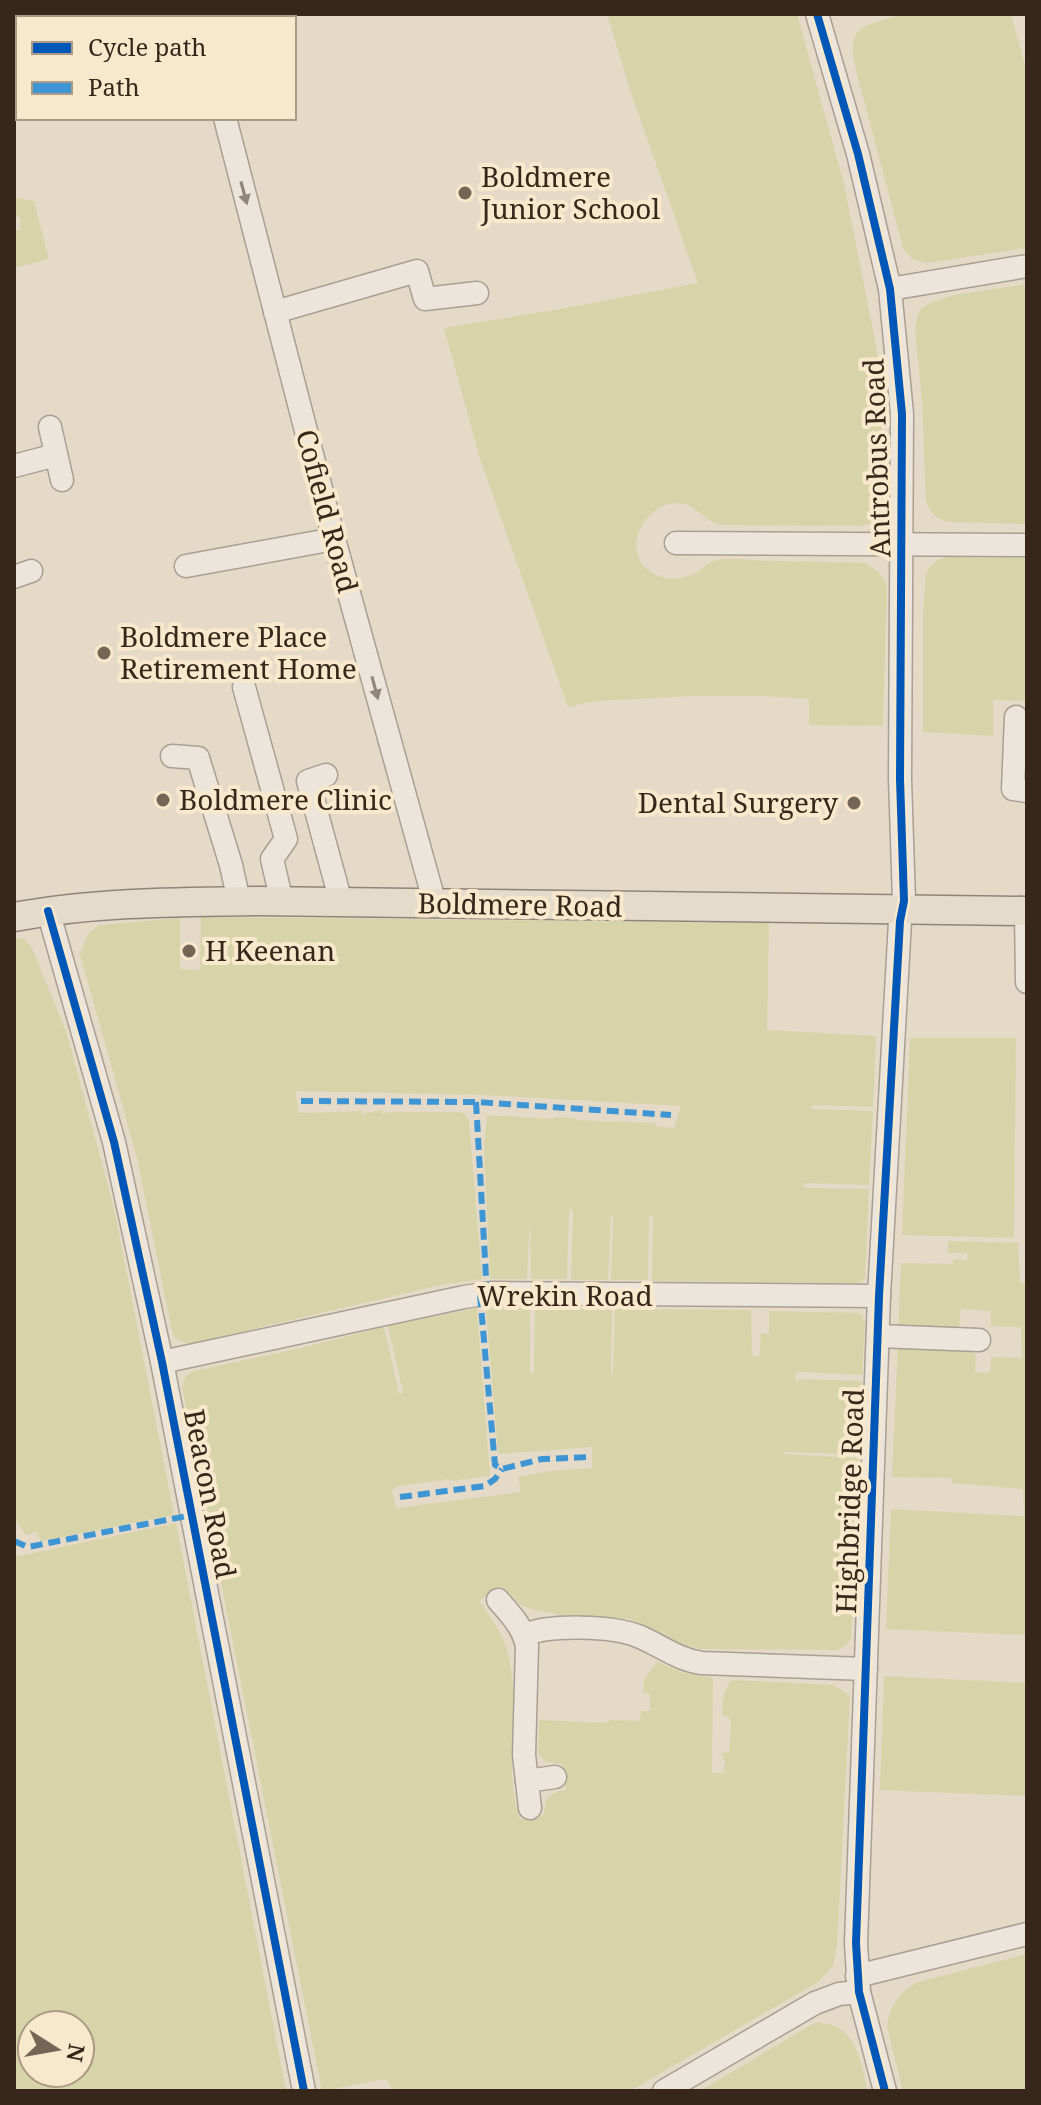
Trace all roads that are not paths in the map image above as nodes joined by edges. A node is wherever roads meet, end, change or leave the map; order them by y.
1 (824, 16) edge
2 (226, 120) edge
3 (1027, 266) edge
4 (890, 289) junction
5 (477, 293) dead end
6 (275, 312) junction
7 (50, 427) dead end
8 (56, 455) junction
9 (14, 466) edge
10 (62, 480) dead end
11 (334, 539) junction
12 (676, 543) dead end
13 (902, 543) junction
14 (1027, 545) edge
15 (186, 566) dead end
16 (244, 687) dead end
17 (1016, 717) dead end
18 (172, 756) dead end
19 (326, 775) dead end
20 (1027, 791) edge
21 (239, 901) junction
22 (282, 902) junction
23 (341, 902) junction
24 (435, 904) junction
25 (903, 910) junction
26 (48, 911) junction
27 (1026, 911) edge
28 (14, 917) edge
29 (1027, 982) edge
30 (879, 1296) junction
31 (980, 1317) dead end
32 (878, 1336) junction
33 (162, 1362) junction
34 (498, 1600) dead end
35 (525, 1635) junction
36 (866, 1669) junction
37 (555, 1777) dead end
38 (527, 1781) junction
39 (530, 1808) dead end
40 (1027, 1934) edge
41 (858, 1984) junction
42 (304, 2091) edge
43 (664, 2091) edge
44 (885, 2091) edge

1 - 4 street, Antrobus Road
2 -> 6 street, Cofield Road
3 - 4 street
4 - 13 street, Antrobus Road
5 - 6 street
6 - 11 street, Cofield Road
7 - 8 street
8 - 9 street
8 - 10 street
11 - 15 street
11 -> 24 street, Cofield Road
12 - 13 street
13 - 14 street
13 - 25 street, Antrobus Road
16 - 22 street
17 - 20 street
18 - 21 street
19 - 23 street
21 - 22 main road, Boldmere Road
21 - 26 main road, Boldmere Road
22 - 23 main road, Boldmere Road
23 - 24 main road, Boldmere Road
24 - 25 main road, Boldmere Road
25 - 27 main road, Boldmere Road
25 - 30 street, Highbridge Road
26 - 28 main road, Boldmere Road
26 - 33 street, Beacon Road
27 - 29 street
30 - 32 street, Highbridge Road
30 - 33 street, Wrekin Road
31 - 32 street
32 - 36 street, Highbridge Road
33 - 42 street, Beacon Road
34 - 35 street
35 - 36 street
35 - 38 street
36 - 41 street, Highbridge Road
37 - 38 street
38 - 39 street
40 - 41 street
41 - 43 street
41 - 44 street, Highbridge Road

